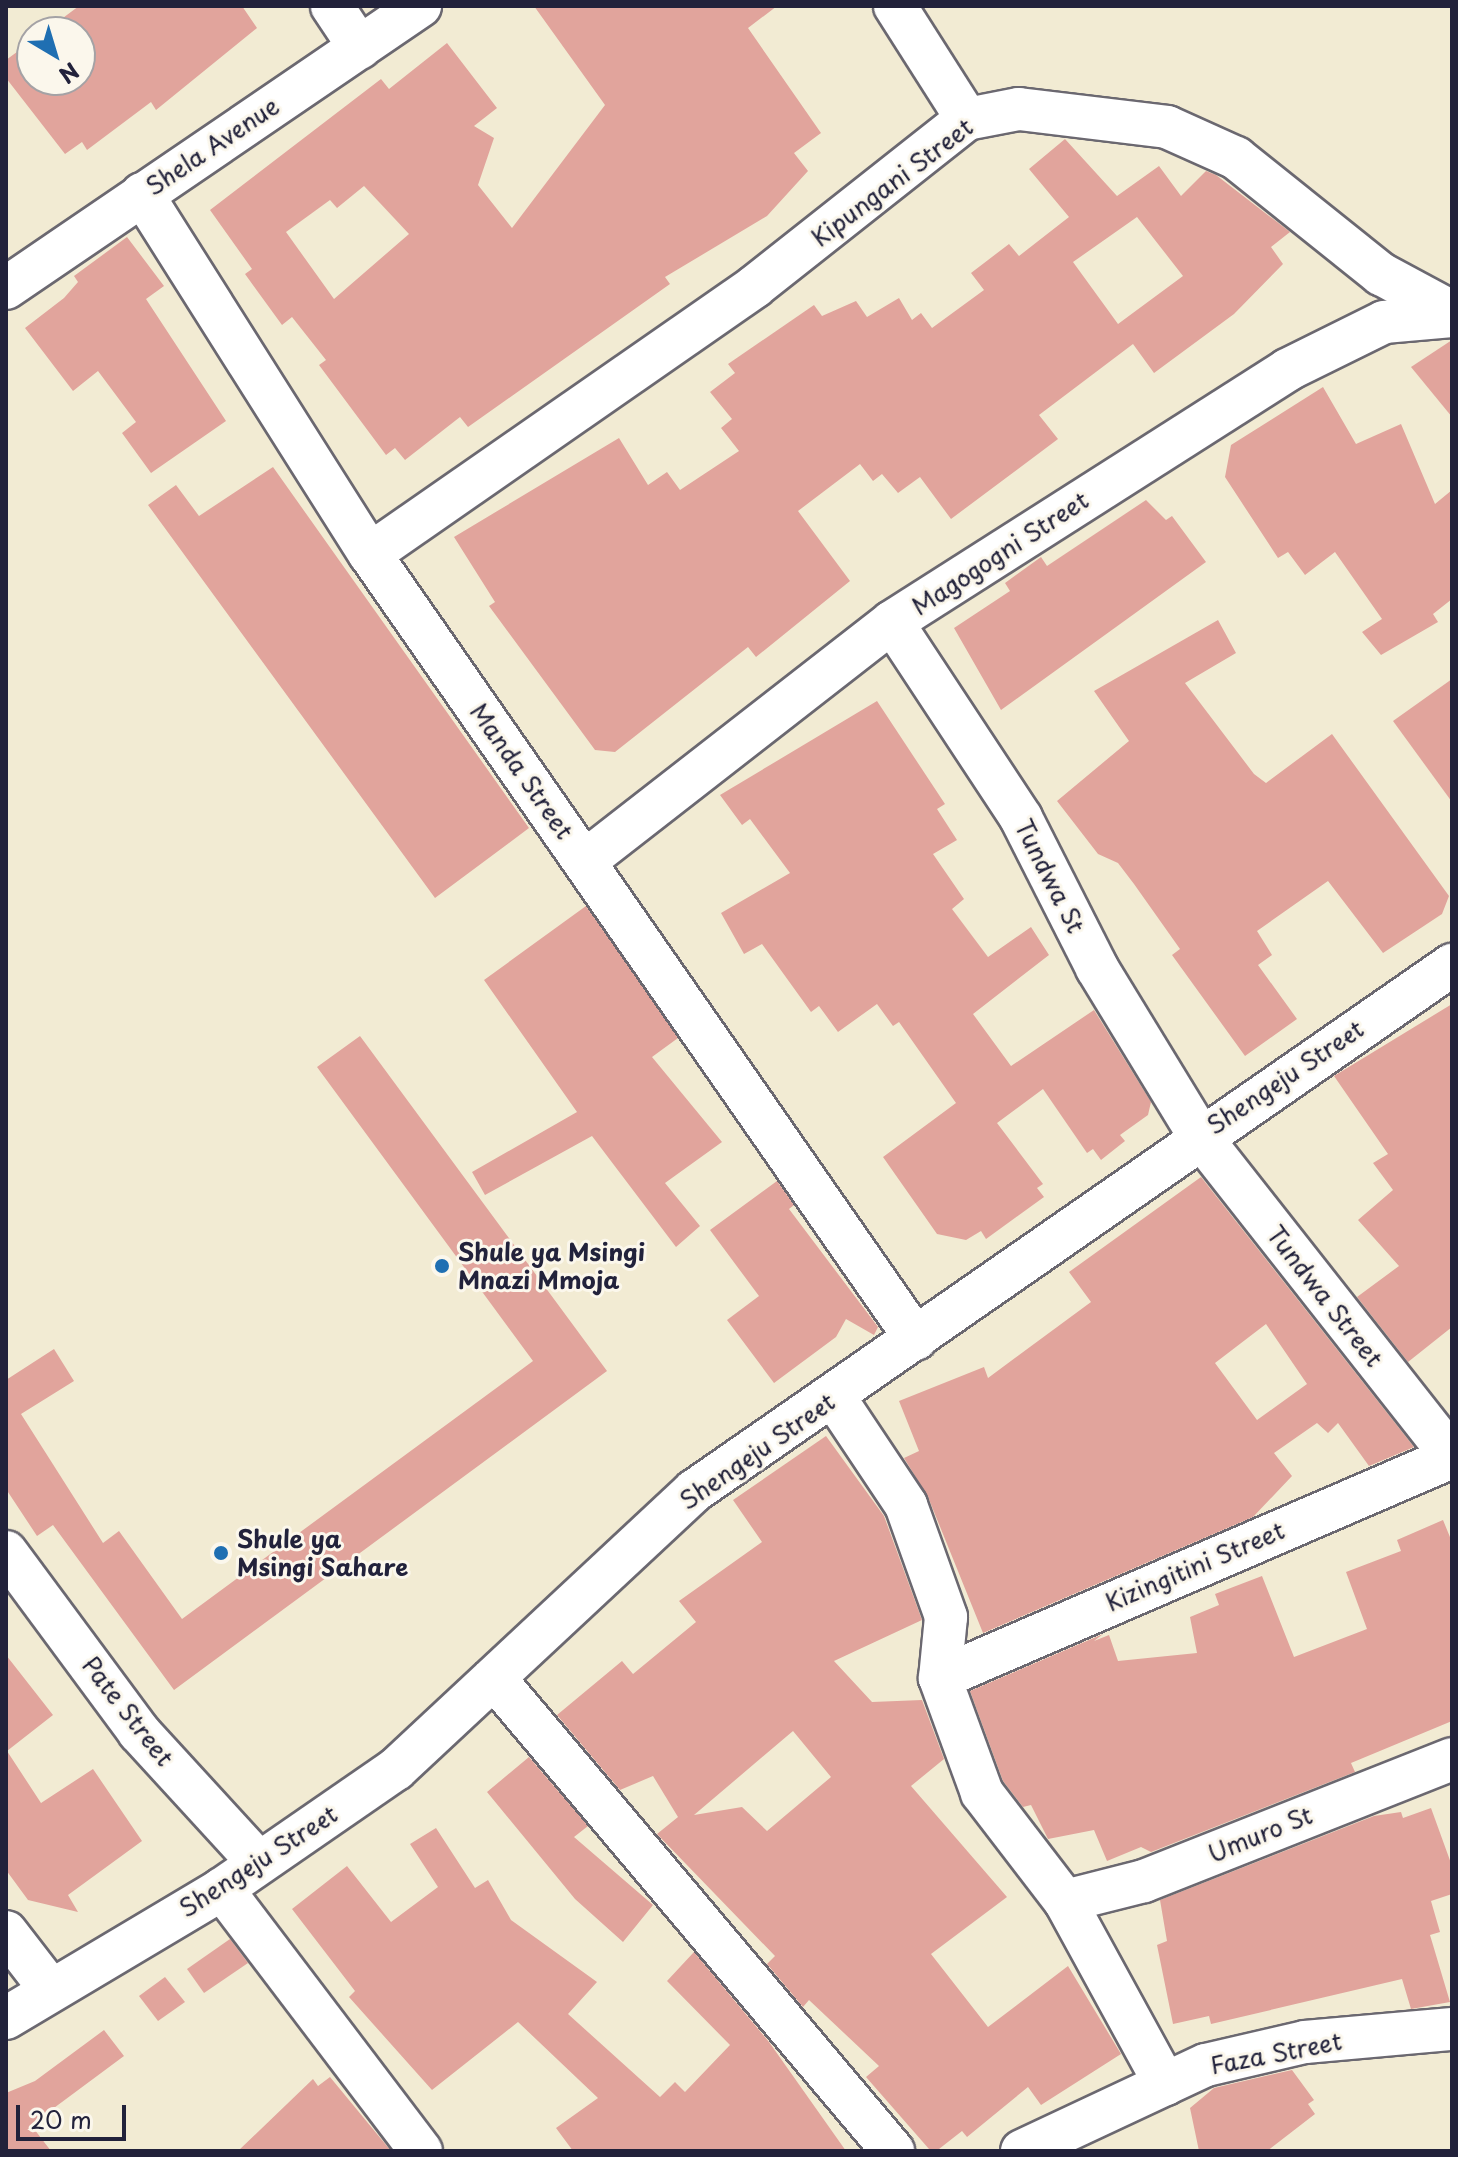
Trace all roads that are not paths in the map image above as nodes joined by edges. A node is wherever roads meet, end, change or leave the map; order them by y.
1 (332, 6) edge
2 (420, 6) edge
3 (895, 6) edge
4 (360, 48) junction
5 (967, 119) junction
6 (142, 194) junction
7 (6, 288) edge
8 (1452, 314) edge
9 (370, 554) junction
10 (892, 622) junction
11 (585, 861) junction
12 (1452, 965) edge
13 (1199, 1135) junction
14 (916, 1339) junction
15 (834, 1397) junction
16 (1452, 1456) edge
17 (6, 1552) edge
18 (494, 1678) junction
19 (940, 1678) junction
20 (1449, 1773) edge
21 (258, 1862) junction
22 (222, 1889) junction
23 (1065, 1901) junction
24 (6, 1932) edge
25 (50, 1989) junction
26 (6, 2018) edge
27 (1452, 2029) edge
28 (1165, 2084) junction
29 (421, 2151) edge
30 (893, 2151) edge
31 (1022, 2151) edge

1 - 4 street
2 - 4 street, Shela Avenue
3 - 5 street
4 - 6 street, Shela Avenue
5 - 8 street, Kipungani Street
5 - 9 street, Kipungani Street
6 - 7 street, Shela Avenue
6 - 9 street, Manda Street
8 - 10 street, Magogogni Street
9 - 11 street, Manda Street
10 - 11 street, Magogogni Street
10 - 13 street, Tundwa St
11 - 14 street, Manda Street
12 - 13 street, Shengeju Street
13 - 14 street, Shengeju Street
13 - 16 street, Tundwa Street
14 - 15 street, Shengeju Street
15 - 18 street, Shengeju Street
15 - 19 street
16 - 19 street, Kizingitini Street
17 - 21 street, Pate Street
18 - 21 street, Shengeju Street
18 - 30 street
19 - 23 street
20 - 23 street, Umuro St
21 - 22 street, Shengeju Street
22 - 25 street, Shengeju Street
22 - 29 street
23 - 28 street
24 - 25 street
25 - 26 street, Shengeju Street
27 - 28 street, Faza Street
28 - 31 street, Faza Street

